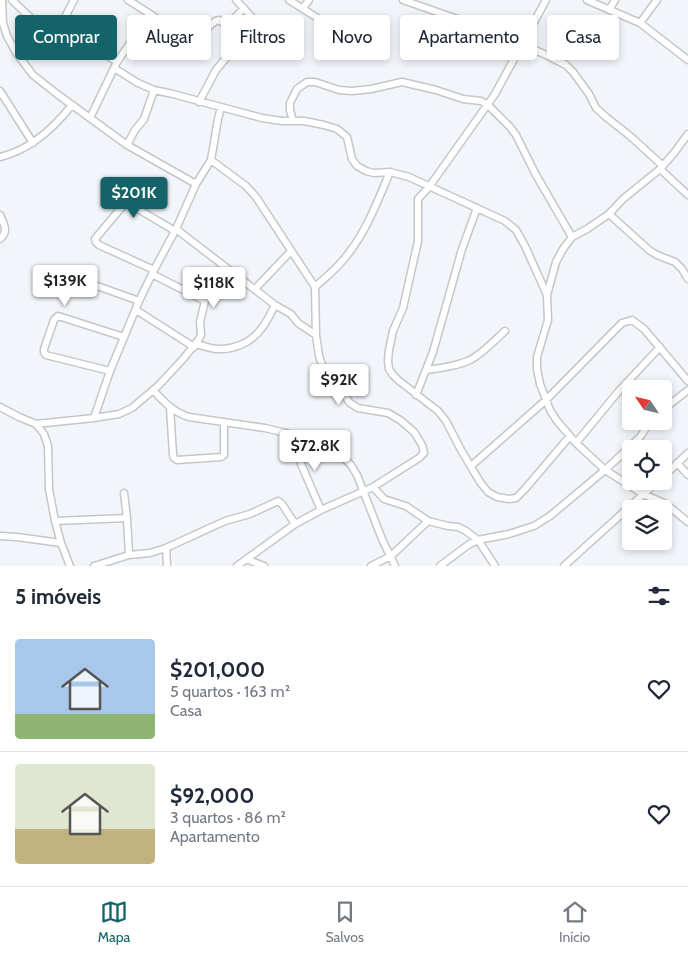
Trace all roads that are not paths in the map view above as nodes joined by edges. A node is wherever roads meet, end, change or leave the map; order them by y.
1 (2, 0) edge
2 (12, 0) edge
3 (74, 0) edge
4 (128, 0) edge
5 (236, 0) edge
6 (289, 0) edge
7 (309, 0) edge
8 (403, 0) edge
9 (546, 0) edge
10 (587, 0) edge
11 (616, 0) edge
12 (657, 0) edge
13 (1, 8) edge
14 (244, 8) junction
15 (303, 8) junction
16 (610, 10) junction
17 (150, 14) junction
18 (28, 15) edge
19 (66, 15) edge
20 (314, 15) edge
21 (446, 15) edge
22 (537, 17) edge
23 (640, 23) junction
24 (537, 51) edge
25 (111, 60) edge
26 (514, 60) edge
27 (688, 60) edge
28 (116, 65) junction
29 (0, 90) edge
30 (154, 90) junction
31 (199, 102) junction
32 (72, 105) junction
33 (488, 105) junction
34 (221, 107) junction
35 (90, 118) junction
36 (293, 121) junction
37 (688, 134) edge
38 (33, 143) junction
39 (127, 145) junction
40 (0, 157) edge
41 (211, 160) junction
42 (661, 167) junction
43 (390, 172) junction
44 (196, 184) junction
45 (429, 187) junction
46 (688, 195) edge
47 (477, 208) junction
48 (609, 214) junction
49 (0, 215) edge
50 (175, 230) junction
51 (572, 236) junction
52 (0, 239) edge
53 (291, 251) junction
54 (227, 268) junction
55 (153, 272) junction
56 (75, 278) dead end
57 (688, 279) edge
58 (315, 287) junction
59 (254, 288) junction
60 (546, 295) junction
61 (139, 301) junction
62 (205, 301) junction
63 (275, 305) junction
64 (136, 310) junction
65 (505, 331) dead end
66 (316, 335) junction
67 (124, 338) junction
68 (195, 346) junction
69 (660, 347) junction
70 (426, 370) junction
71 (110, 371) junction
72 (688, 381) edge
73 (153, 390) junction
74 (688, 390) edge
75 (416, 394) junction
76 (546, 400) junction
77 (672, 403) edge
78 (0, 407) edge
79 (170, 407) junction
80 (94, 418) junction
81 (224, 422) junction
82 (36, 424) junction
83 (645, 430) edge
84 (298, 436) junction
85 (570, 436) junction
86 (576, 443) junction
87 (688, 453) edge
88 (677, 463) junction
89 (471, 466) junction
90 (672, 468) edge
91 (605, 470) junction
92 (688, 475) edge
93 (372, 487) junction
94 (648, 490) edge
95 (365, 491) junction
96 (124, 493) dead end
97 (643, 494) junction
98 (321, 510) junction
99 (127, 518) junction
100 (687, 520) edge
101 (55, 521) junction
102 (428, 521) junction
103 (295, 524) junction
104 (0, 536) edge
105 (478, 540) junction
106 (61, 543) junction
107 (166, 548) junction
108 (129, 555) junction
109 (391, 556) junction
110 (246, 559) junction
111 (70, 566) edge
112 (94, 566) edge
113 (167, 566) edge
114 (237, 566) edge
115 (264, 566) edge
116 (371, 566) edge
117 (395, 566) edge
118 (440, 566) edge
119 (495, 566) edge
120 (564, 566) edge

1 - 13 street
2 - 18 street
3 - 19 street
4 - 17 street
5 - 14 street
6 - 15 street
7 - 15 street
8 - 21 street
9 - 22 street
10 - 16 street
11 - 16 street
12 - 23 street
13 - 32 street
14 - 17 street
14 - 31 street
15 - 20 street
16 - 23 street
17 - 28 street
23 - 27 street
24 - 42 street
25 - 28 street
26 - 33 street
28 - 30 street
28 - 35 street
29 - 38 street
30 - 31 street
30 - 39 street
31 - 34 street
32 - 35 street
32 - 38 street
33 - 36 street
33 - 45 street
33 - 51 street
34 - 36 street
34 - 41 street
35 - 39 street
36 - 43 street
37 - 42 street
38 - 40 street
39 - 44 street
41 - 44 street
41 - 53 street
42 - 46 street
42 - 48 street
43 - 45 street
43 - 58 street
44 - 50 street
45 - 47 street
45 - 75 street
47 - 60 street
47 - 70 street
48 - 51 street
48 - 57 street
49 - 52 street
50 - 54 street
50 - 55 street
50 - 55 street
51 - 60 street
53 - 58 street
53 - 59 street
54 - 59 street
54 - 62 street
55 - 61 street
55 - 62 street
56 - 61 street
58 - 66 street
59 - 63 street
60 - 76 street
61 - 64 street
62 - 68 street
63 - 66 street
63 - 68 street
64 - 67 street
64 - 68 street
65 - 70 street
66 - 93 street
67 - 71 street
67 - 71 street
68 - 73 street
69 - 72 street
69 - 76 street
69 - 86 street
70 - 75 street
71 - 80 street
73 - 79 street
73 - 80 street
74 - 77 street
75 - 89 street
76 - 85 street
76 - 89 street
78 - 82 street
79 - 81 street
79 - 81 street
80 - 82 street
81 - 84 street
82 - 101 street
83 - 91 street
84 - 95 street
84 - 98 street
85 - 86 street
85 - 89 street
86 - 91 street
87 - 88 street
88 - 90 street
88 - 92 street
91 - 97 street
91 - 105 street
93 - 95 street
93 - 102 street
94 - 97 street
95 - 98 street
95 - 109 street
96 - 99 street
97 - 100 street
97 - 120 street
98 - 103 street
99 - 101 street
99 - 108 street
101 - 106 street
102 - 105 street
102 - 109 street
103 - 107 street
103 - 110 street
104 - 106 street
105 - 118 street
105 - 119 street
106 - 111 street
107 - 108 street
107 - 113 street
108 - 112 street
109 - 116 street
109 - 117 street
110 - 114 street
110 - 115 street

